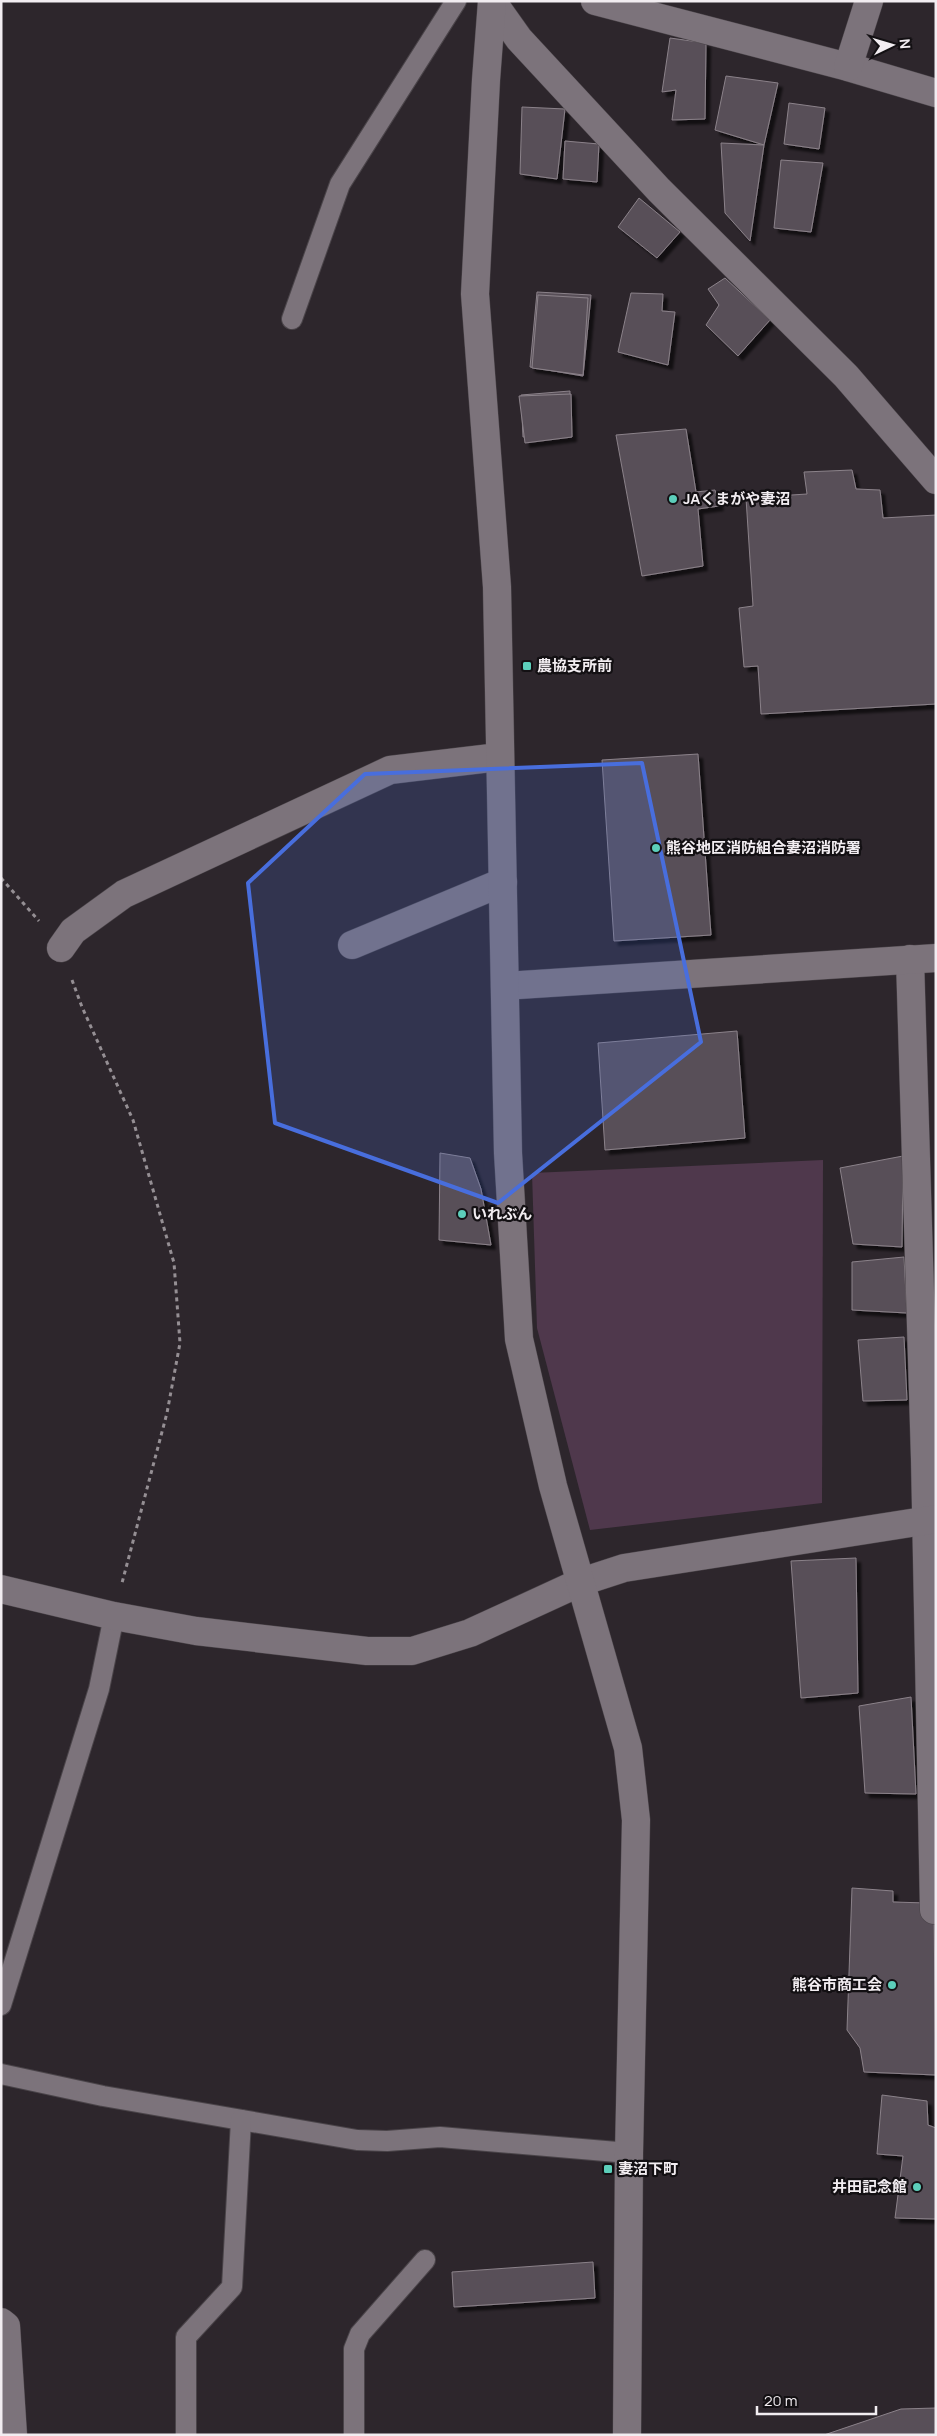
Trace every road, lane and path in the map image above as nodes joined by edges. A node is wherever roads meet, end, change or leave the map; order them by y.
1 (456, 1) edge
2 (492, 1) edge
3 (595, 1) edge
4 (870, 1) edge
5 (848, 67) junction
6 (936, 93) edge
7 (292, 319) dead end
8 (936, 480) edge
9 (499, 757) junction
10 (1, 878) edge
11 (503, 882) junction
12 (352, 945) dead end
13 (61, 948) junction
14 (923, 959) edge
15 (505, 986) junction
16 (931, 1519) edge
17 (581, 1582) junction
18 (1, 1589) edge
19 (114, 1616) junction
20 (936, 1910) edge
21 (1, 2005) edge
22 (1, 2074) edge
23 (241, 2120) junction
24 (629, 2153) junction
25 (425, 2260) dead end
26 (1, 2322) edge
27 (13, 2435) edge
28 (186, 2435) edge
29 (354, 2435) edge
30 (627, 2435) edge

1 - 7 lane
2 - 8 street
2 - 9 street
3 - 5 street
4 - 5 street
5 - 6 street
9 - 11 street
9 - 13 street
10 - 13 path
11 - 12 street
11 - 15 street
13 - 19 path
14 - 15 street
14 - 16 street
15 - 17 street
16 - 17 street
16 - 20 street
17 - 19 street
17 - 24 street
18 - 19 street
19 - 21 lane
22 - 23 lane
23 - 24 lane
23 - 28 lane
24 - 30 street
25 - 29 lane
26 - 27 street

